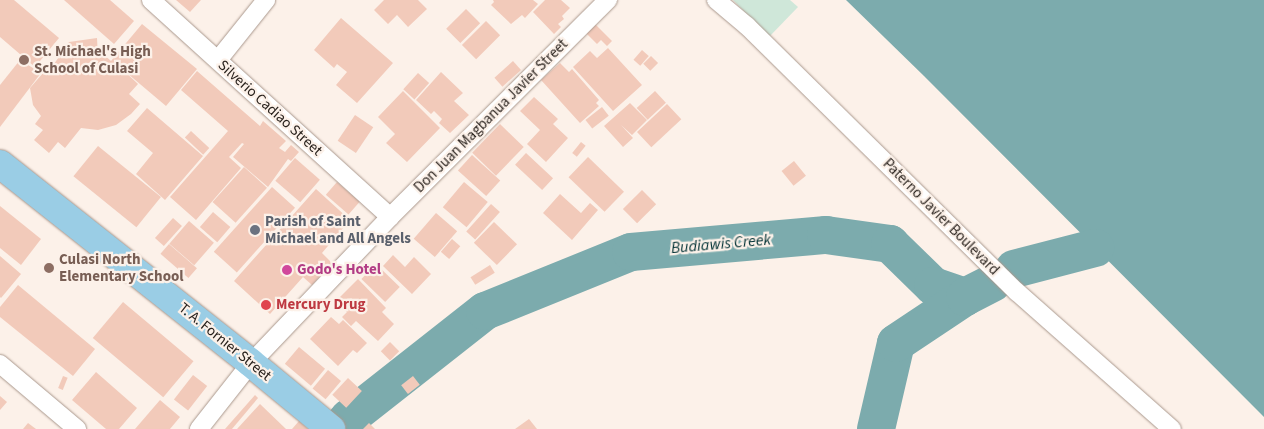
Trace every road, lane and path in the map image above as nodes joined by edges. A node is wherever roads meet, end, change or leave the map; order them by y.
1 (151, 0) edge
2 (266, 0) edge
3 (608, 0) edge
4 (716, 0) edge
5 (218, 60) junction
6 (0, 164) edge
7 (390, 217) junction
8 (251, 363) junction
9 (0, 364) edge
10 (323, 422) edge
11 (77, 429) edge
12 (199, 429) edge
13 (1172, 429) edge

1 - 5 street, Silverio Cadiao Street
2 - 5 street
3 - 7 street, Don Juan Magbanua Javier Street
4 - 13 street, Paterno Javier Boulevard
5 - 7 street, Silverio Cadiao Street
6 - 8 main road, T. A. Fornier Street
7 - 8 street, Don Juan Magbanua Javier Street
8 - 10 main road, T. A. Fornier Street
8 - 12 street, Don Juan Magbanua Javier Street
9 - 11 street

